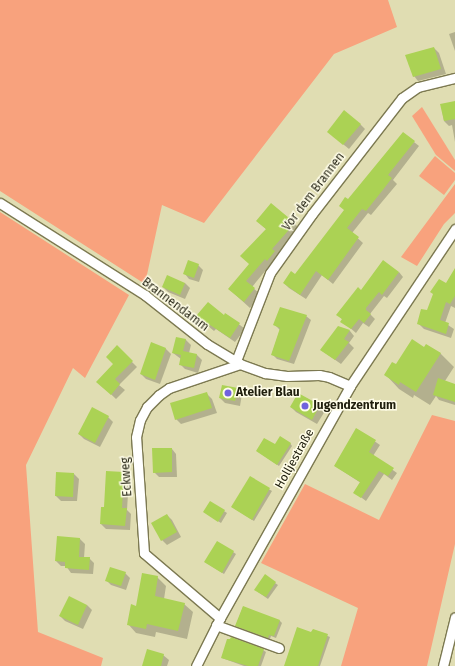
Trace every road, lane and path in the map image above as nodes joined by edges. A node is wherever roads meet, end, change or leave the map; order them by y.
1 (455, 78) edge
2 (0, 203) edge
3 (455, 229) edge
4 (238, 363) junction
5 (350, 386) junction
6 (455, 617) edge
7 (218, 621) junction
8 (452, 643) edge
9 (279, 648) dead end
10 (196, 666) edge
11 (443, 666) edge

1 - 4 street, Vor dem Brannen
2 - 4 street, Brannendamm
3 - 5 street, Holljestraße
4 - 5 street, Brannendamm
4 - 7 street, Eckweg
5 - 7 street, Holljestraße
6 - 8 street
7 - 9 street
7 - 10 street, Holljestraße
8 - 11 street

